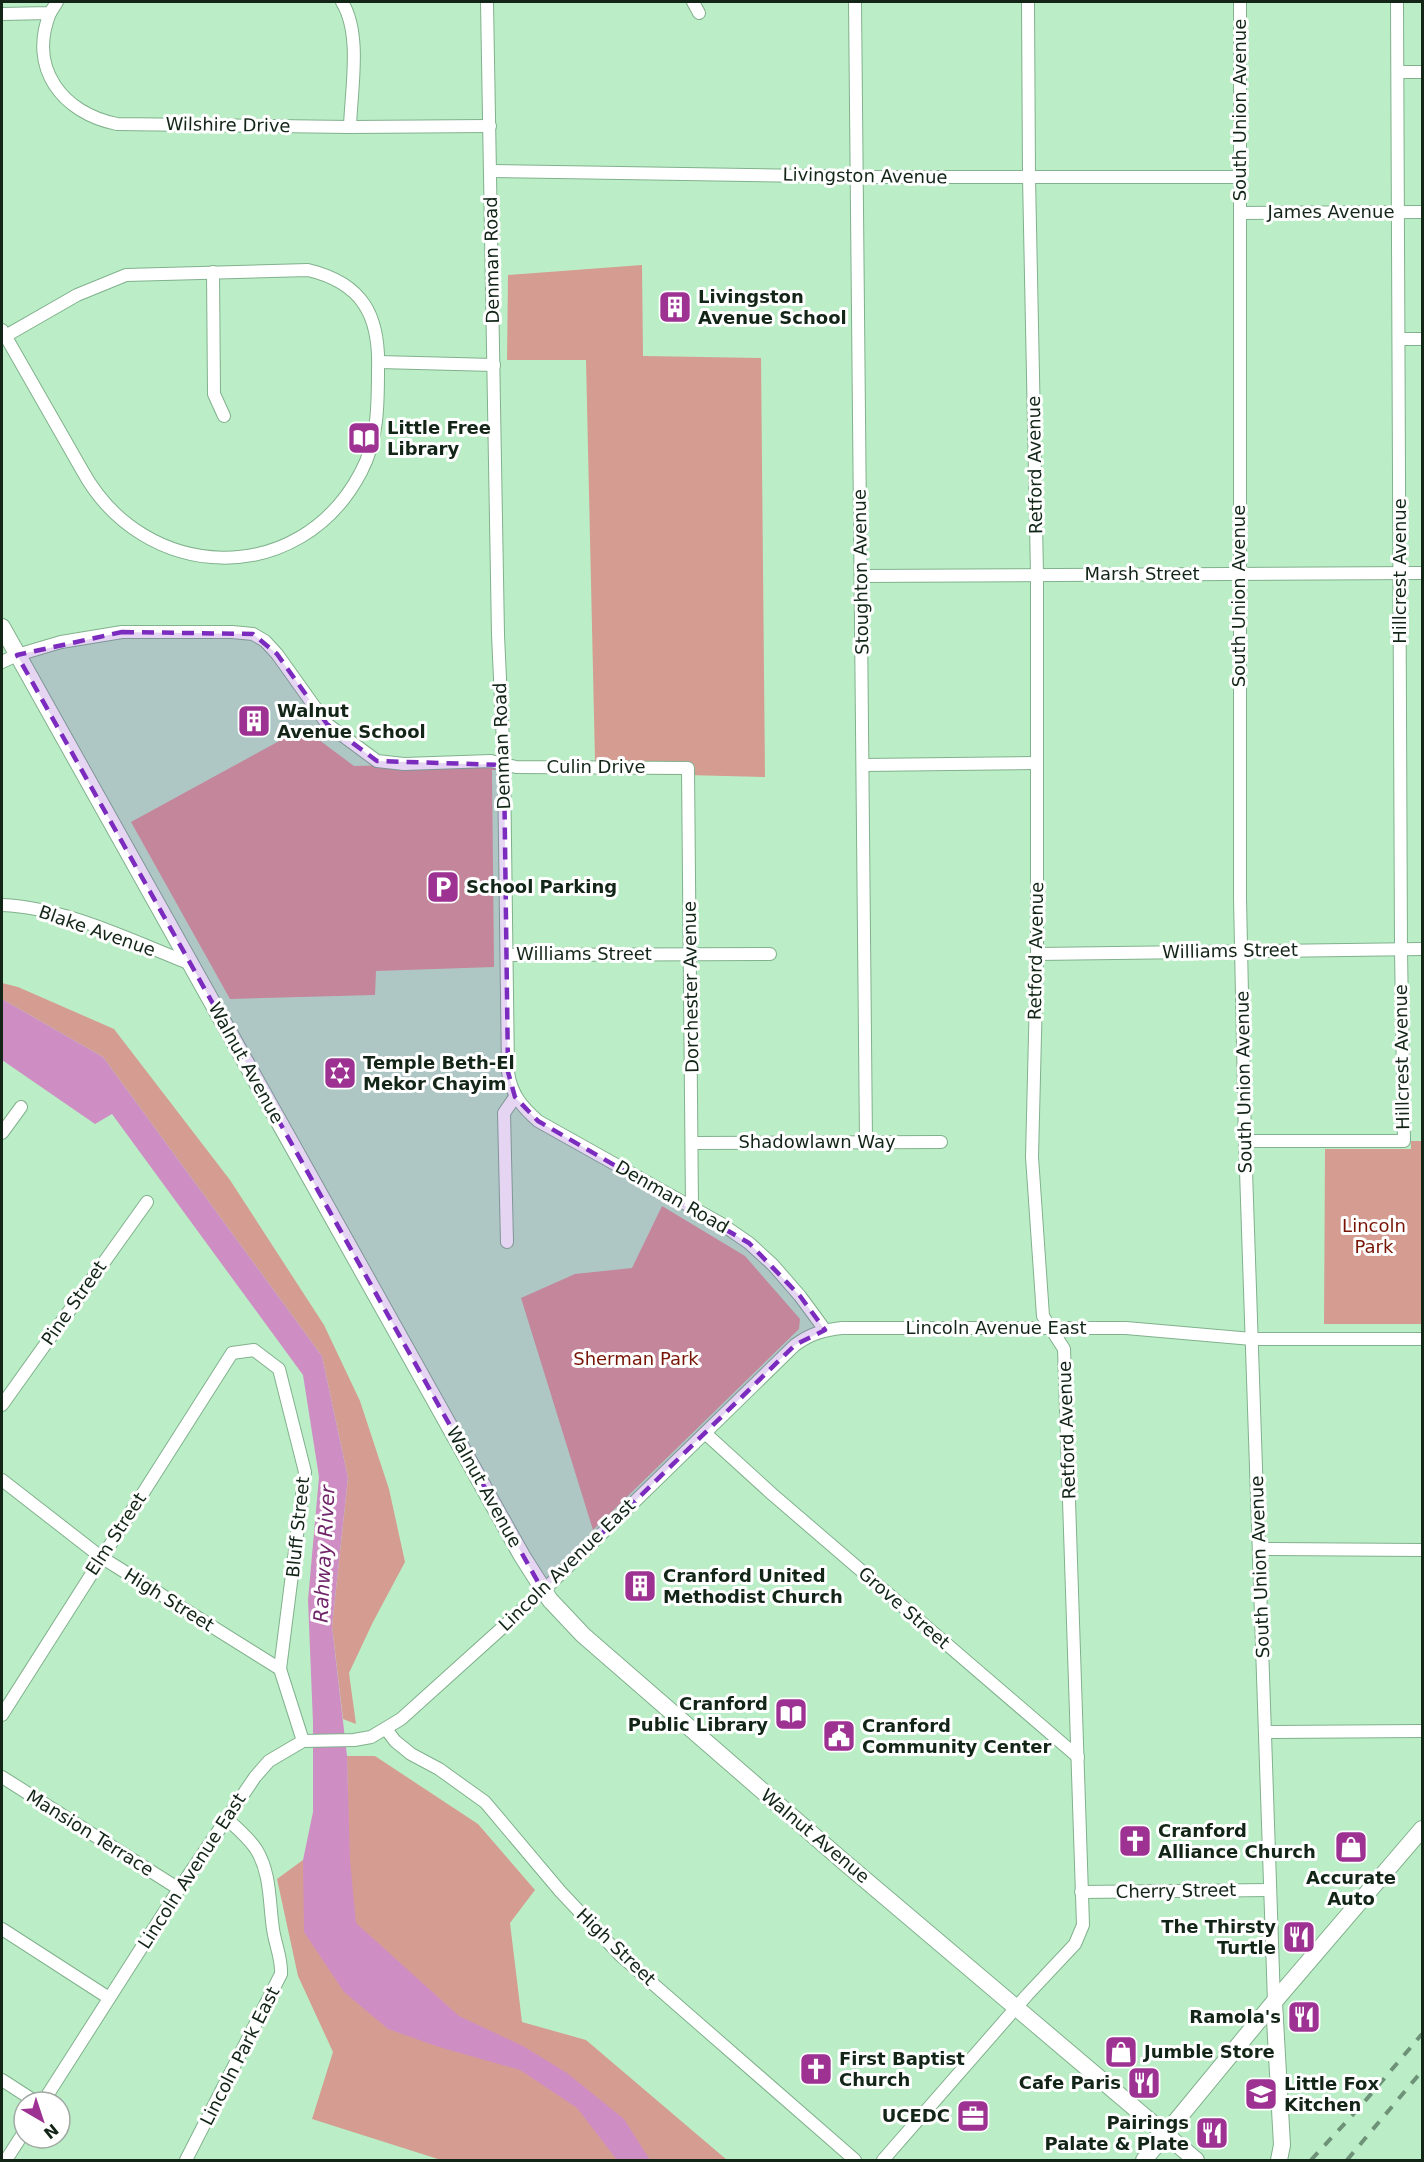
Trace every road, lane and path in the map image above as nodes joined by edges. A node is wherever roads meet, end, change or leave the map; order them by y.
1 (57, 2) edge
2 (342, 2) edge
3 (487, 2) edge
4 (855, 2) edge
5 (1028, 2) edge
6 (1240, 2) edge
7 (1397, 2) edge
8 (50, 13) junction
9 (2, 14) edge
10 (1398, 72) junction
11 (1422, 72) edge
12 (490, 126) junction
13 (350, 127) junction
14 (491, 171) junction
15 (856, 177) junction
16 (1029, 177) junction
17 (1240, 177) junction
18 (1398, 212) junction
19 (1422, 212) edge
20 (1240, 213) junction
21 (213, 272) junction
22 (3, 334) edge
23 (1399, 339) junction
24 (1422, 339) edge
25 (379, 362) junction
26 (494, 364) junction
27 (224, 416) dead end
28 (1239, 573) junction
29 (1400, 573) junction
30 (1422, 573) edge
31 (1037, 574) junction
32 (861, 576) junction
33 (2, 627) edge
34 (17, 655) junction
35 (2, 662) edge
36 (1036, 763) junction
37 (504, 765) junction
38 (863, 765) junction
39 (688, 768) joint
40 (2, 905) edge
41 (1422, 949) edge
42 (1401, 950) junction
43 (1241, 951) junction
44 (690, 953) junction
45 (770, 954) dead end
46 (1037, 954) junction
47 (507, 955) junction
48 (191, 964) junction
49 (515, 1097) junction
50 (21, 1107) dead end
51 (2, 1133) edge
52 (1245, 1141) junction
53 (866, 1142) junction
54 (941, 1142) dead end
55 (692, 1143) junction
56 (147, 1202) dead end
57 (692, 1207) junction
58 (507, 1242) dead end
59 (1051, 1328) junction
60 (825, 1330) junction
61 (1422, 1338) edge
62 (1252, 1340) junction
63 (232, 1353) joint
64 (2, 1405) edge
65 (705, 1433) junction
66 (2, 1480) edge
67 (1260, 1549) junction
68 (1422, 1550) edge
69 (101, 1557) junction
70 (543, 1591) junction
71 (280, 1669) junction
72 (2, 1715) edge
73 (386, 1729) junction
74 (1422, 1731) edge
75 (1266, 1732) junction
76 (306, 1741) junction
77 (1078, 1757) junction
78 (2, 1777) edge
79 (227, 1819) junction
80 (1422, 1829) edge
81 (179, 1889) junction
82 (1270, 1890) junction
83 (1082, 1893) junction
84 (2, 1929) edge
85 (109, 1998) junction
86 (1274, 2002) junction
87 (1016, 2008) junction
88 (2, 2080) edge
89 (17, 2090) edge
90 (51, 2090) edge
91 (1166, 2135) junction
92 (186, 2160) edge
93 (855, 2160) edge
94 (883, 2160) edge
95 (1144, 2160) edge
96 (1196, 2160) edge
97 (1279, 2160) edge

1 - 8 street
2 - 13 street
3 - 12 street, Denman Road
4 - 15 street, Stoughton Avenue
5 - 16 street, Retford Avenue
6 - 17 street, South Union Avenue
7 - 10 street, Hillcrest Avenue
8 - 9 street
8 - 13 street, Wilshire Drive
10 - 11 street
10 - 18 street, Hillcrest Avenue
12 - 13 street, Wilshire Drive
12 - 14 street, Denman Road
14 - 15 street, Livingston Avenue
14 - 26 street, Denman Road
15 - 16 street, Livingston Avenue
15 - 32 street, Stoughton Avenue
16 - 17 street, Livingston Avenue
16 - 31 street, Retford Avenue
17 - 20 street, South Union Avenue
18 - 19 street, James Avenue
18 - 20 street, James Avenue
18 - 23 street, Hillcrest Avenue
20 - 28 street, South Union Avenue
21 - 22 street
21 - 25 street
21 - 27 street
22 - 25 street
23 - 24 street
23 - 29 street, Hillcrest Avenue
25 - 26 street
26 - 37 street, Denman Road
28 - 29 street, Marsh Street
28 - 31 street, Marsh Street
28 - 43 street, South Union Avenue
29 - 30 street, Marsh Street
29 - 42 street, Hillcrest Avenue
31 - 32 street, Marsh Street
31 - 36 street, Retford Avenue
32 - 38 street, Stoughton Avenue
33 - 34 street, Walnut Avenue
34 - 35 street
34 - 37 street, Culin Drive
34 - 48 street, Walnut Avenue
36 - 38 street
36 - 46 street, Retford Avenue
37 - 39 street, Culin Drive
37 - 47 street, Denman Road
38 - 53 street, Stoughton Avenue
39 - 44 street, Dorchester Avenue
40 - 48 street, Blake Avenue
41 - 42 street, Williams Street
42 - 43 street, Williams Street
42 - 52 street, Hillcrest Avenue
43 - 46 street, Williams Street
43 - 52 street, South Union Avenue
44 - 45 street, Williams Street
44 - 47 street, Williams Street
44 - 55 street, Dorchester Avenue
46 - 59 street, Retford Avenue
47 - 49 street, Denman Road
48 - 70 street, Walnut Avenue
49 - 57 street, Denman Road
49 - 58 street
50 - 51 street
52 - 62 street, South Union Avenue
53 - 54 street, Shadowlawn Way
53 - 55 street, Shadowlawn Way
55 - 57 street, Dorchester Avenue
56 - 64 street, Pine Street
57 - 60 street, Denman Road
59 - 60 street, Lincoln Avenue East
59 - 62 street, Lincoln Avenue East
59 - 77 street, Retford Avenue
60 - 65 street, Lincoln Avenue East
61 - 62 street, Lincoln Avenue East
62 - 67 street, South Union Avenue
63 - 69 street, Elm Street
63 - 71 street, Bluff Street
65 - 70 street, Lincoln Avenue East
65 - 77 street, Grove Street
66 - 69 street, High Street
67 - 68 street
67 - 75 street, South Union Avenue
69 - 71 street, High Street
69 - 72 street, Elm Street
70 - 73 street, Lincoln Avenue East
70 - 87 street, Walnut Avenue
71 - 76 street
73 - 76 street, Lincoln Avenue East
73 - 93 street, High Street
74 - 75 street
75 - 82 street, South Union Avenue
76 - 79 street, Lincoln Avenue East
77 - 83 street, Retford Avenue
78 - 81 street, Mansion Terrace
79 - 81 street, Lincoln Avenue East
79 - 92 street, Lincoln Park East
80 - 86 street
81 - 85 street, Lincoln Avenue East
82 - 83 street, Cherry Street
82 - 86 street, South Union Avenue
83 - 87 street, Retford Avenue
84 - 85 street
85 - 90 street, Lincoln Avenue East
86 - 91 street
86 - 97 street, South Union Avenue
87 - 91 street, Walnut Avenue
87 - 94 street, Retford Avenue
88 - 89 street
91 - 95 street
91 - 96 street, Walnut Avenue

